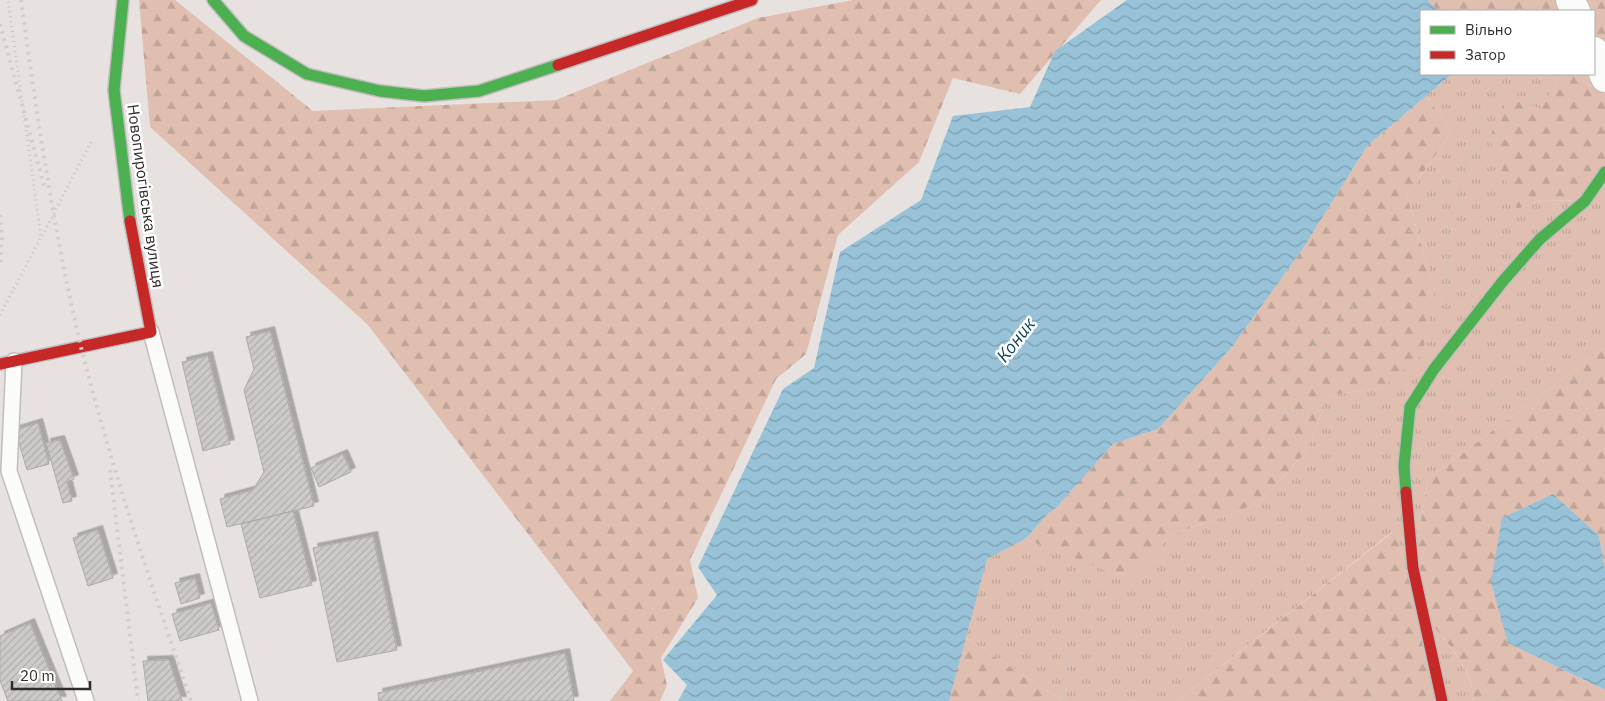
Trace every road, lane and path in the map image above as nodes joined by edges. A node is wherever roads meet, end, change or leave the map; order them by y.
1 (8, 0) edge
2 (123, 0) edge
3 (213, 0) edge
4 (752, 0) edge
5 (1595, 53) edge
6 (1499, 75) edge
7 (1548, 75) edge
8 (1605, 78) edge
9 (94, 136) dead end
10 (1466, 165) junction
11 (1605, 172) edge
12 (41, 237) junction
13 (0, 315) edge
14 (151, 332) junction
15 (1447, 354) junction
16 (7, 363) edge
17 (1423, 614) junction
18 (1360, 674) junction
19 (86, 701) edge
20 (250, 701) edge
21 (1064, 701) edge
22 (1324, 701) edge
23 (1376, 701) edge
24 (1442, 701) edge

1 - 12 path
2 - 14 street, Новопирогівська вулиця
3 - 4 street
5 - 8 street
6 - 10 path
7 - 10 path
9 - 12 path
10 - 15 path
10 - 21 path
11 - 15 street
12 - 13 path
14 - 16 street
14 - 20 lane
15 - 17 street
16 - 19 lane
17 - 18 path
17 - 24 street
18 - 22 path
18 - 23 path

